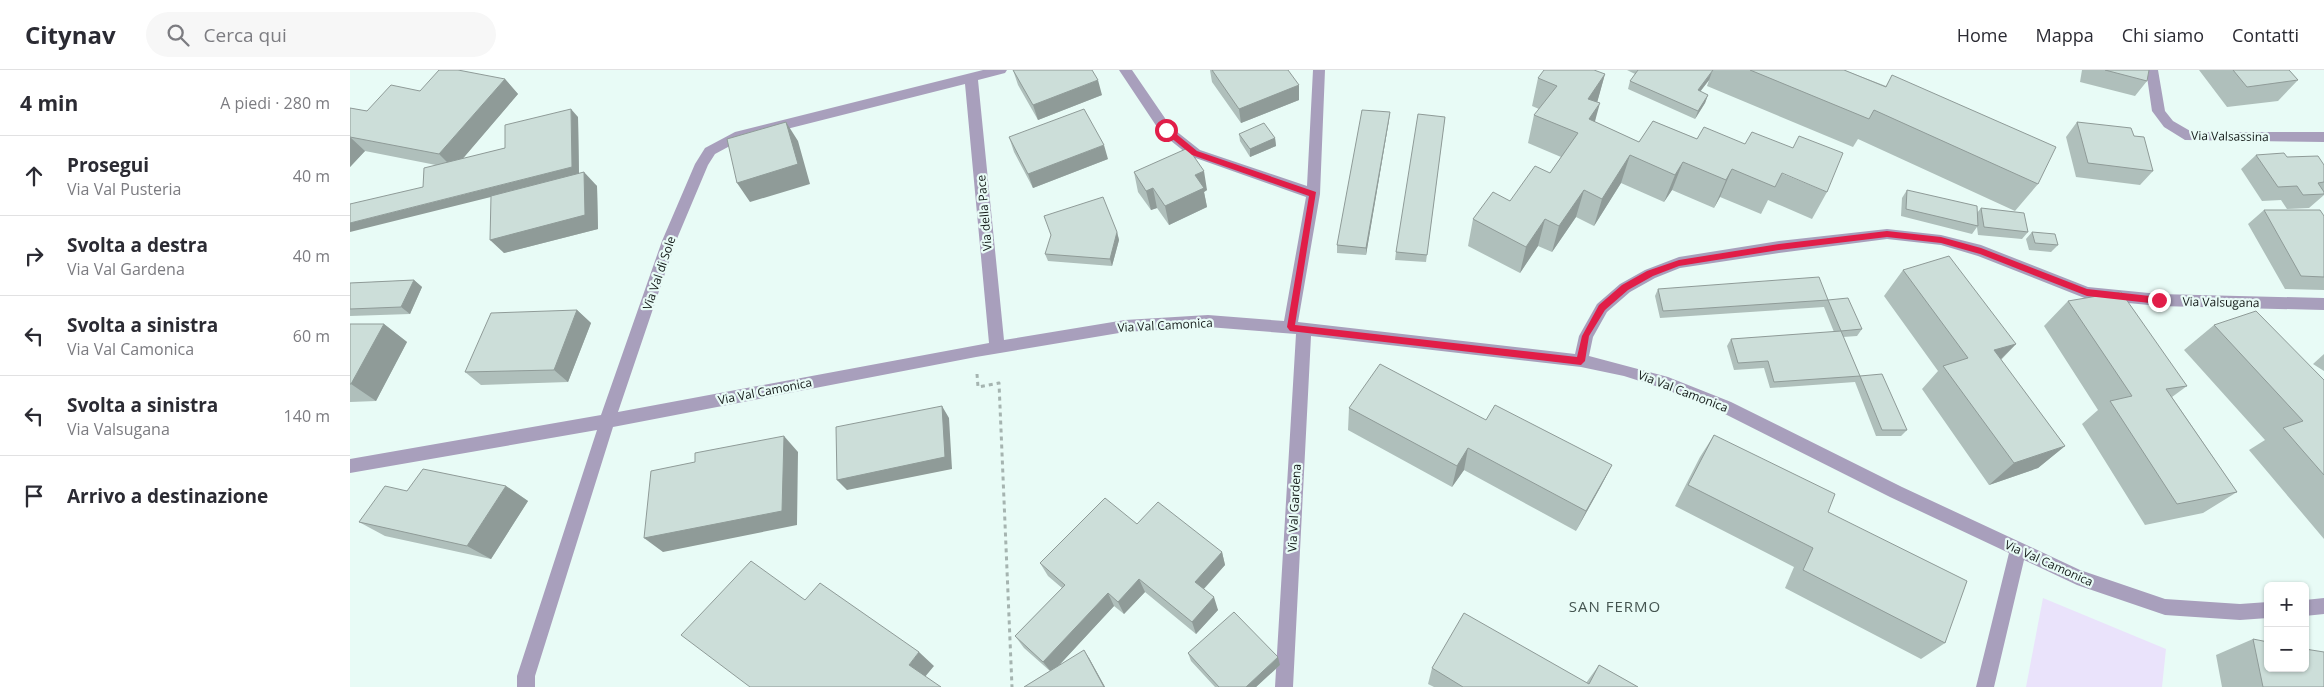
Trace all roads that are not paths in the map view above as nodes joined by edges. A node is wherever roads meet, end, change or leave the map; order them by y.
1 (1001, 70) edge
2 (1125, 70) edge
3 (1319, 70) edge
4 (2152, 70) edge
5 (971, 78) junction
6 (2324, 137) edge
7 (1313, 194) junction
8 (2324, 304) edge
9 (1297, 328) junction
10 (997, 347) junction
11 (1581, 361) junction
12 (607, 420) junction
13 (350, 466) edge
14 (2018, 550) junction
15 (2324, 606) edge
16 (2309, 608) edge
17 (2264, 610) edge
18 (526, 687) edge
19 (1284, 687) edge
20 (1985, 687) edge

1 - 5 street, Via Val di Sole
2 - 7 street
3 - 7 street, Via Val Gardena
4 - 6 street, Via Valsassina
5 - 10 street, Via della Pace
5 - 12 street, Via Val di Sole
7 - 9 street, Via Val Gardena
8 - 11 street, Via Valsugana
9 - 10 street, Via Val Camonica
9 - 11 street, Via Val Camonica
9 - 19 street, Via Val Gardena
10 - 12 street, Via Val Camonica
11 - 14 street, Via Val Camonica
12 - 13 street, Via Val Camonica
12 - 18 street, Via Val di Sole
14 - 17 street, Via Val Camonica
14 - 20 street
15 - 16 street

